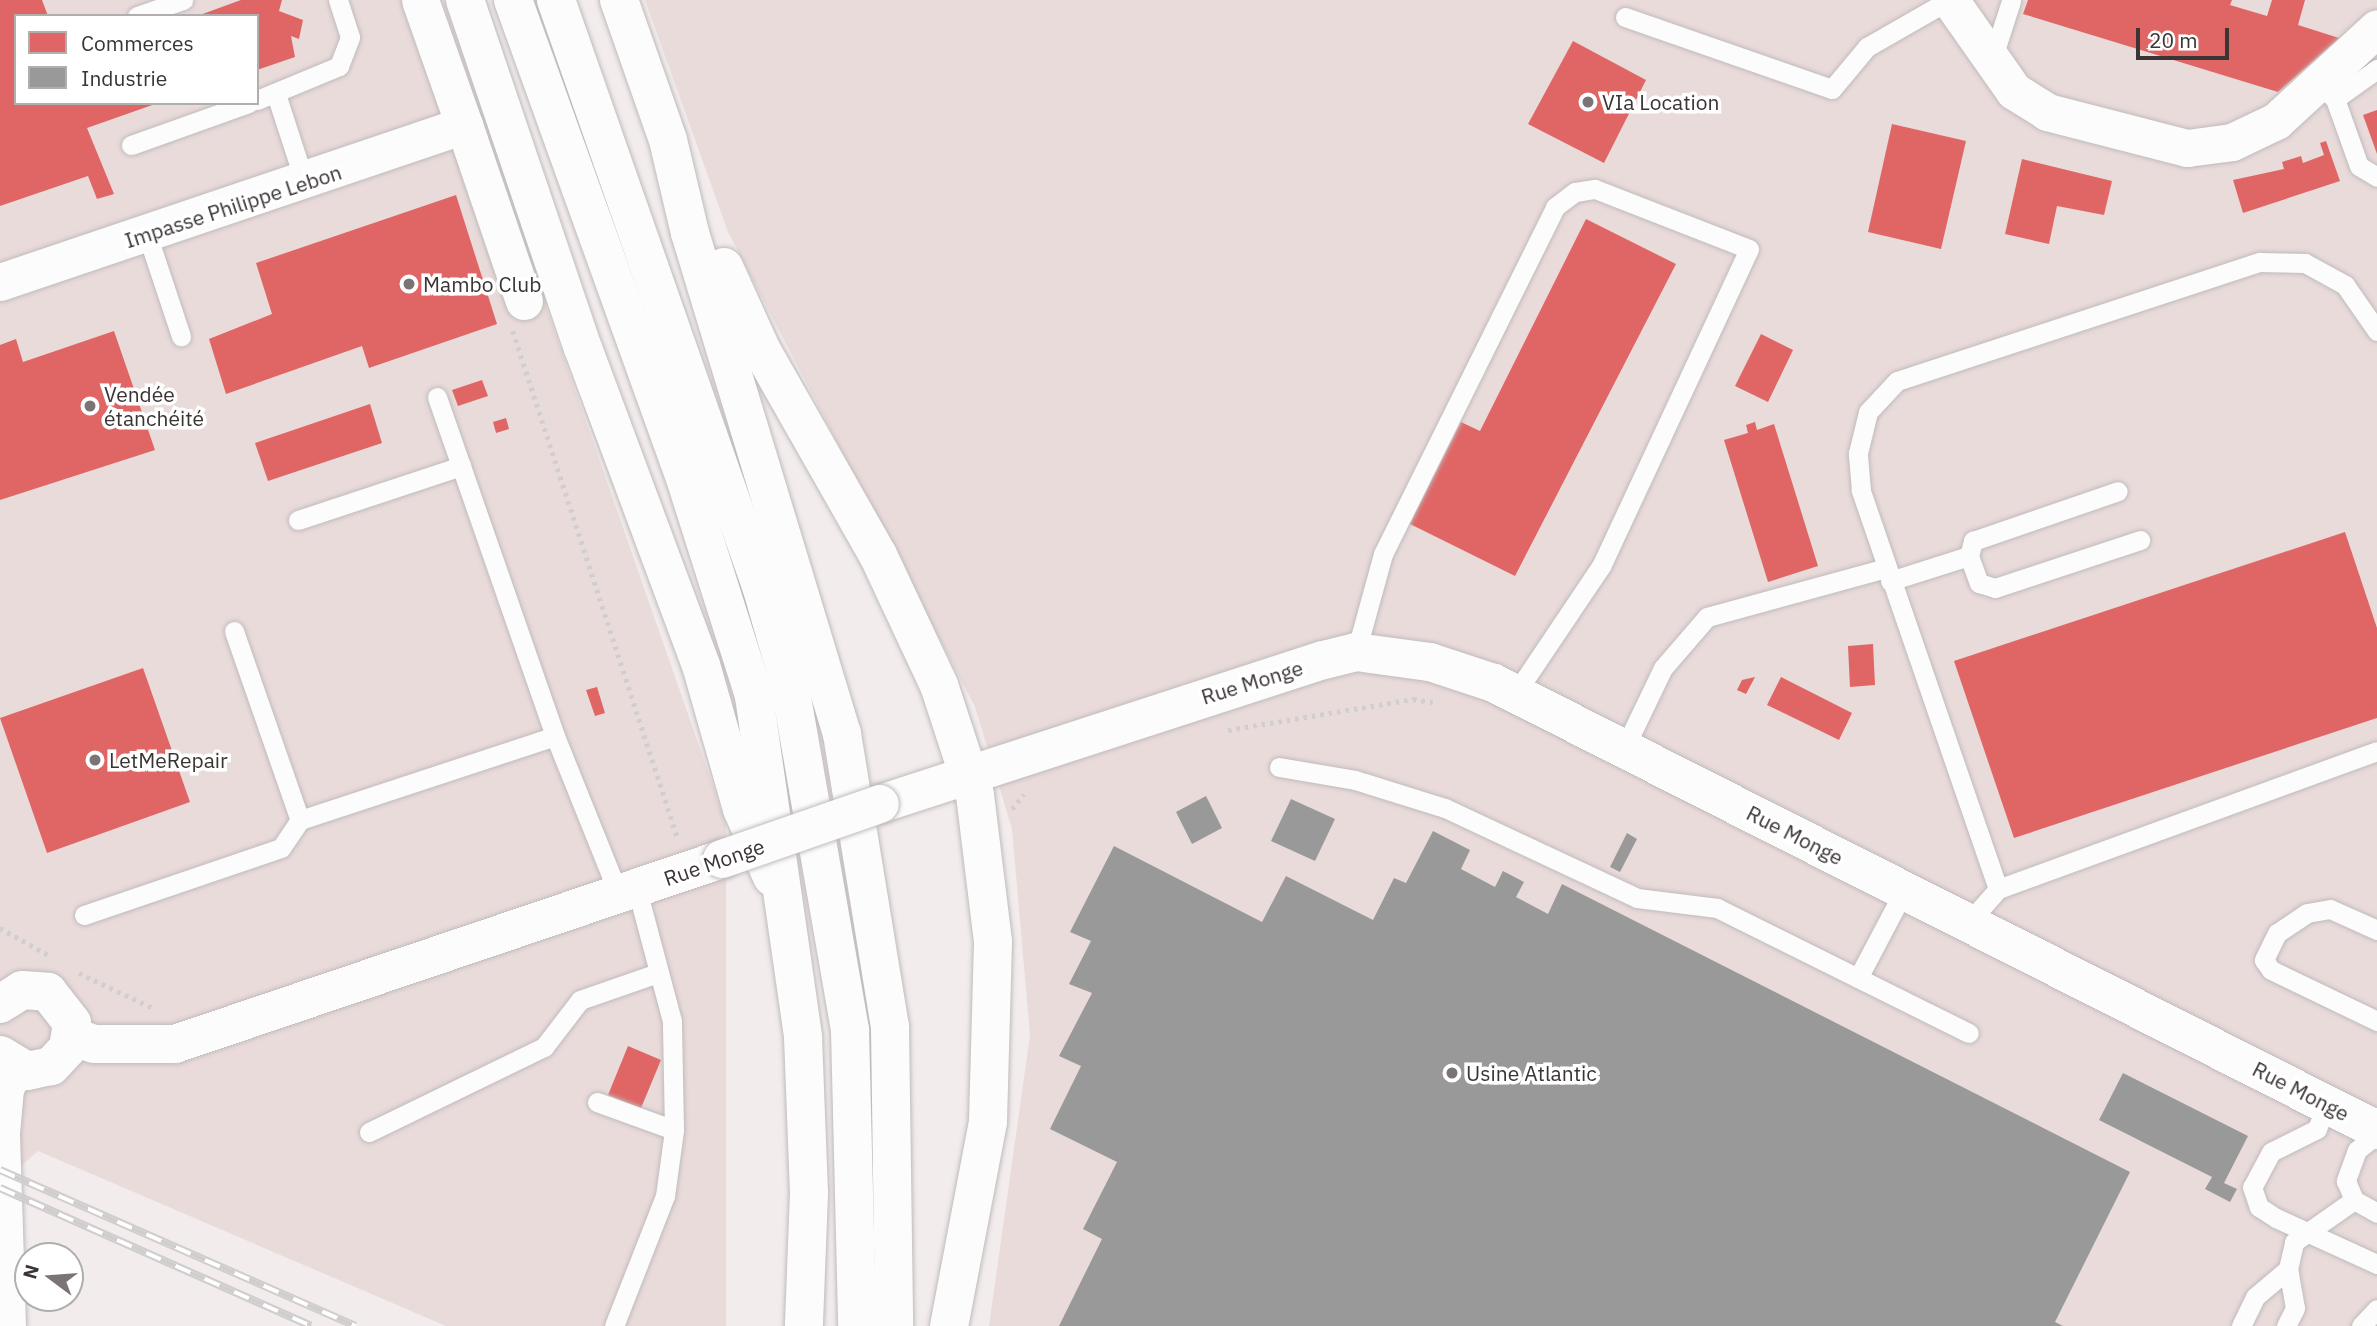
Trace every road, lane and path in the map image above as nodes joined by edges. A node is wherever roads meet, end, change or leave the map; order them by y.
1 (183, 0) edge
2 (338, 0) edge
3 (420, 0) edge
4 (465, 0) edge
5 (513, 0) edge
6 (556, 0) edge
7 (619, 0) edge
8 (1950, 0) edge
9 (2011, 1) edge
10 (143, 14) edge
11 (1625, 17) dead end
12 (2377, 29) edge
13 (1991, 63) junction
14 (2377, 69) edge
15 (2327, 91) junction
16 (276, 94) junction
17 (259, 99) edge
18 (243, 105) edge
19 (464, 125) junction
20 (668, 140) junction
21 (131, 145) dead end
22 (2377, 177) edge
23 (305, 183) junction
24 (147, 234) junction
25 (0, 282) edge
26 (524, 301) joint
27 (2377, 331) edge
28 (181, 336) dead end
29 (437, 397) dead end
30 (461, 466) junction
31 (2118, 491) dead end
32 (298, 520) dead end
33 (2140, 540) dead end
34 (1969, 556) junction
35 (1888, 575) junction
36 (234, 631) dead end
37 (1356, 652) junction
38 (1515, 694) junction
39 (1440, 704) dead end
40 (1214, 732) dead end
41 (555, 736) junction
42 (1624, 749) junction
43 (2377, 751) edge
44 (1279, 766) dead end
45 (969, 773) junction
46 (1032, 787) dead end
47 (300, 820) junction
48 (982, 843) junction
49 (706, 865) junction
50 (1905, 889) junction
51 (1998, 889) junction
52 (629, 892) junction
53 (788, 914) junction
54 (84, 915) dead end
55 (1969, 922) junction
56 (0, 928) edge
57 (2377, 930) edge
58 (54, 958) dead end
59 (75, 970) dead end
60 (658, 973) junction
61 (1858, 978) junction
62 (0, 1004) edge
63 (2377, 1021) edge
64 (1969, 1033) dead end
65 (72, 1036) junction
66 (175, 1044) junction
67 (8, 1061) edge
68 (597, 1102) dead end
69 (2327, 1104) junction
70 (674, 1130) junction
71 (369, 1132) dead end
72 (2377, 1132) edge
73 (2354, 1200) junction
74 (2377, 1213) edge
75 (2306, 1232) junction
76 (2377, 1264) edge
77 (2288, 1269) junction
78 (2377, 1309) edge
79 (7, 1326) edge
80 (614, 1326) edge
81 (804, 1326) edge
82 (857, 1326) edge
83 (894, 1326) edge
84 (949, 1326) edge
85 (2241, 1326) edge
86 (2287, 1326) edge
87 (2361, 1326) edge

1 - 10 lane
2 - 16 lane
3 - 19 street
4 - 53 main road
5 - 53 main road
6 - 82 main road
7 - 20 main road
8 - 11 lane
8 - 13 street
9 - 13 lane
12 - 15 street
13 - 15 street
14 - 15 lane
15 - 22 lane
16 - 17 lane
16 - 23 lane
18 - 21 lane
19 - 23 street, Impasse Philippe Lebon
19 - 26 street
20 - 45 main road
20 - 83 main road
23 - 24 street, Impasse Philippe Lebon
24 - 25 street, Impasse Philippe Lebon
24 - 28 lane
26 - 49 path
27 - 35 lane
29 - 30 lane
30 - 32 lane
30 - 41 lane
31 - 34 lane
33 - 34 lane
34 - 35 lane
35 - 42 lane
35 - 51 lane
36 - 47 lane
37 - 38 main road, Rue Monge
37 - 38 lane
37 - 45 main road, Rue Monge
38 - 42 main road, Rue Monge
39 - 40 path
41 - 47 lane
41 - 52 lane
42 - 50 main road, Rue Monge
43 - 51 lane
44 - 61 lane
45 - 48 main road
45 - 49 main road, Rue Monge, bridge
46 - 48 path
47 - 54 lane
48 - 84 main road
49 - 52 main road, Rue Monge
50 - 55 main road, Rue Monge
50 - 61 lane
51 - 55 lane
52 - 60 lane
52 - 66 main road, Rue Monge
53 - 81 main road
55 - 69 main road, Rue Monge
56 - 58 path
57 - 63 lane
59 - 66 path
60 - 70 lane
60 - 71 lane
61 - 64 lane
62 - 65 main road
65 - 66 main road, Rue Monge
65 - 67 main road
67 - 79 main road
68 - 70 lane
69 - 72 main road, Rue Monge
69 - 75 lane
70 - 80 lane
72 - 73 lane
73 - 74 lane
73 - 75 lane
75 - 76 lane
75 - 77 lane
77 - 85 lane
77 - 86 lane
78 - 87 lane

